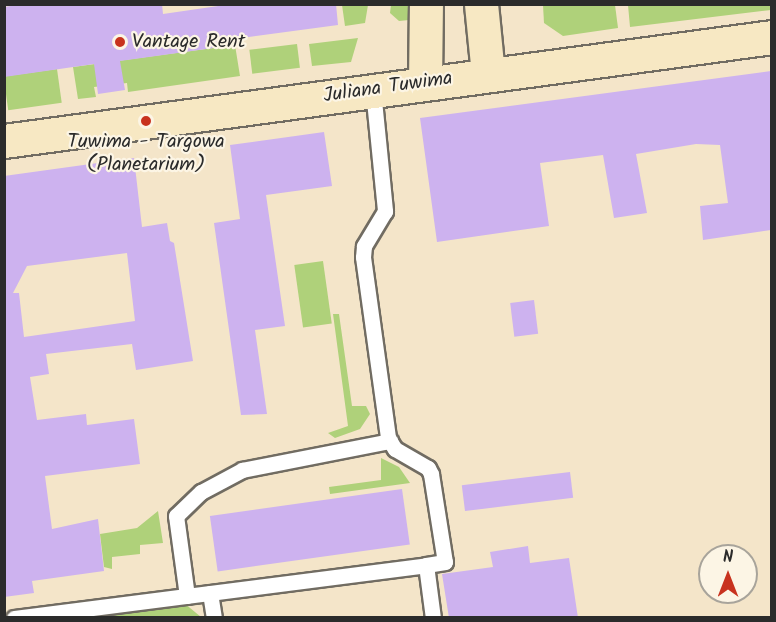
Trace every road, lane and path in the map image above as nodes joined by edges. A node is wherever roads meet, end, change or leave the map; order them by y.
1 (426, 4) edge
2 (481, 4) edge
3 (771, 37) edge
4 (488, 74) junction
5 (425, 83) junction
6 (373, 90) junction
7 (4, 141) edge
8 (390, 441) junction
9 (426, 565) junction
10 (210, 593) junction
11 (187, 596) junction
12 (14, 618) edge
13 (214, 618) edge
14 (434, 618) edge

1 - 5 street
2 - 4 street
3 - 4 street, Juliana Tuwima
4 - 5 street, Juliana Tuwima
5 - 6 street, Juliana Tuwima
6 - 7 street, Juliana Tuwima
6 - 8 lane
8 - 9 lane
8 - 11 lane
9 - 10 lane
9 - 14 lane
10 - 11 lane
10 - 13 lane
11 - 12 lane

